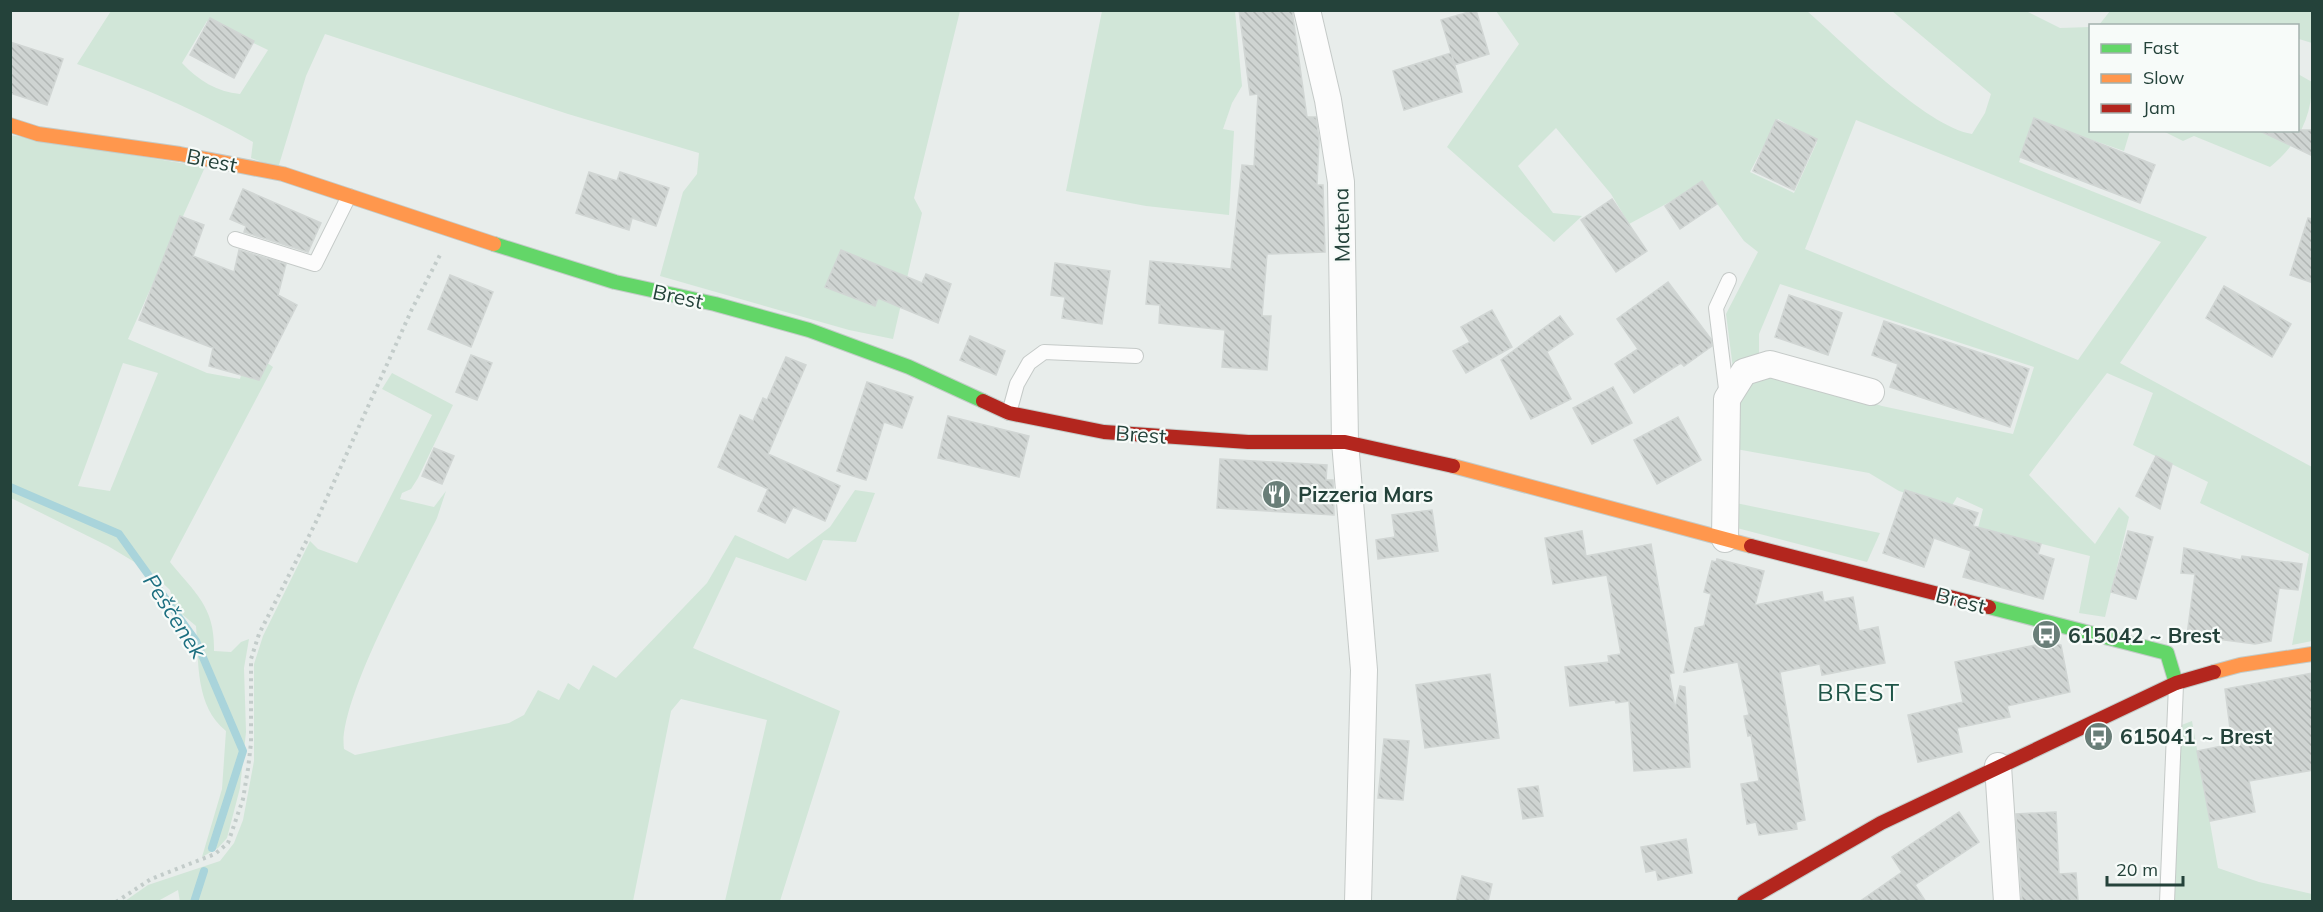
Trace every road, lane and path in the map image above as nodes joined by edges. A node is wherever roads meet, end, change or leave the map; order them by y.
1 (1307, 10) edge
2 (10, 125) edge
3 (350, 196) junction
4 (464, 235) junction
5 (235, 238) dead end
6 (1729, 280) dead end
7 (1136, 356) dead end
8 (1870, 392) dead end
9 (1727, 399) junction
10 (1009, 412) junction
11 (1345, 442) junction
12 (1725, 539) junction
13 (2313, 654) edge
14 (2176, 683) junction
15 (1998, 766) junction
16 (116, 902) edge
17 (1358, 902) edge
18 (1744, 902) edge
19 (2007, 902) edge
20 (2167, 902) edge

1 - 11 street, Matena
2 - 3 street, Brest
3 - 4 street, Brest
3 - 5 lane
4 - 10 street, Brest
4 - 16 path
6 - 9 lane
7 - 10 lane
8 - 9 street
9 - 12 street
10 - 11 street, Brest
11 - 12 street, Brest
11 - 17 street
12 - 14 street, Brest
13 - 14 street
14 - 15 street
14 - 20 lane
15 - 18 street
15 - 19 street

